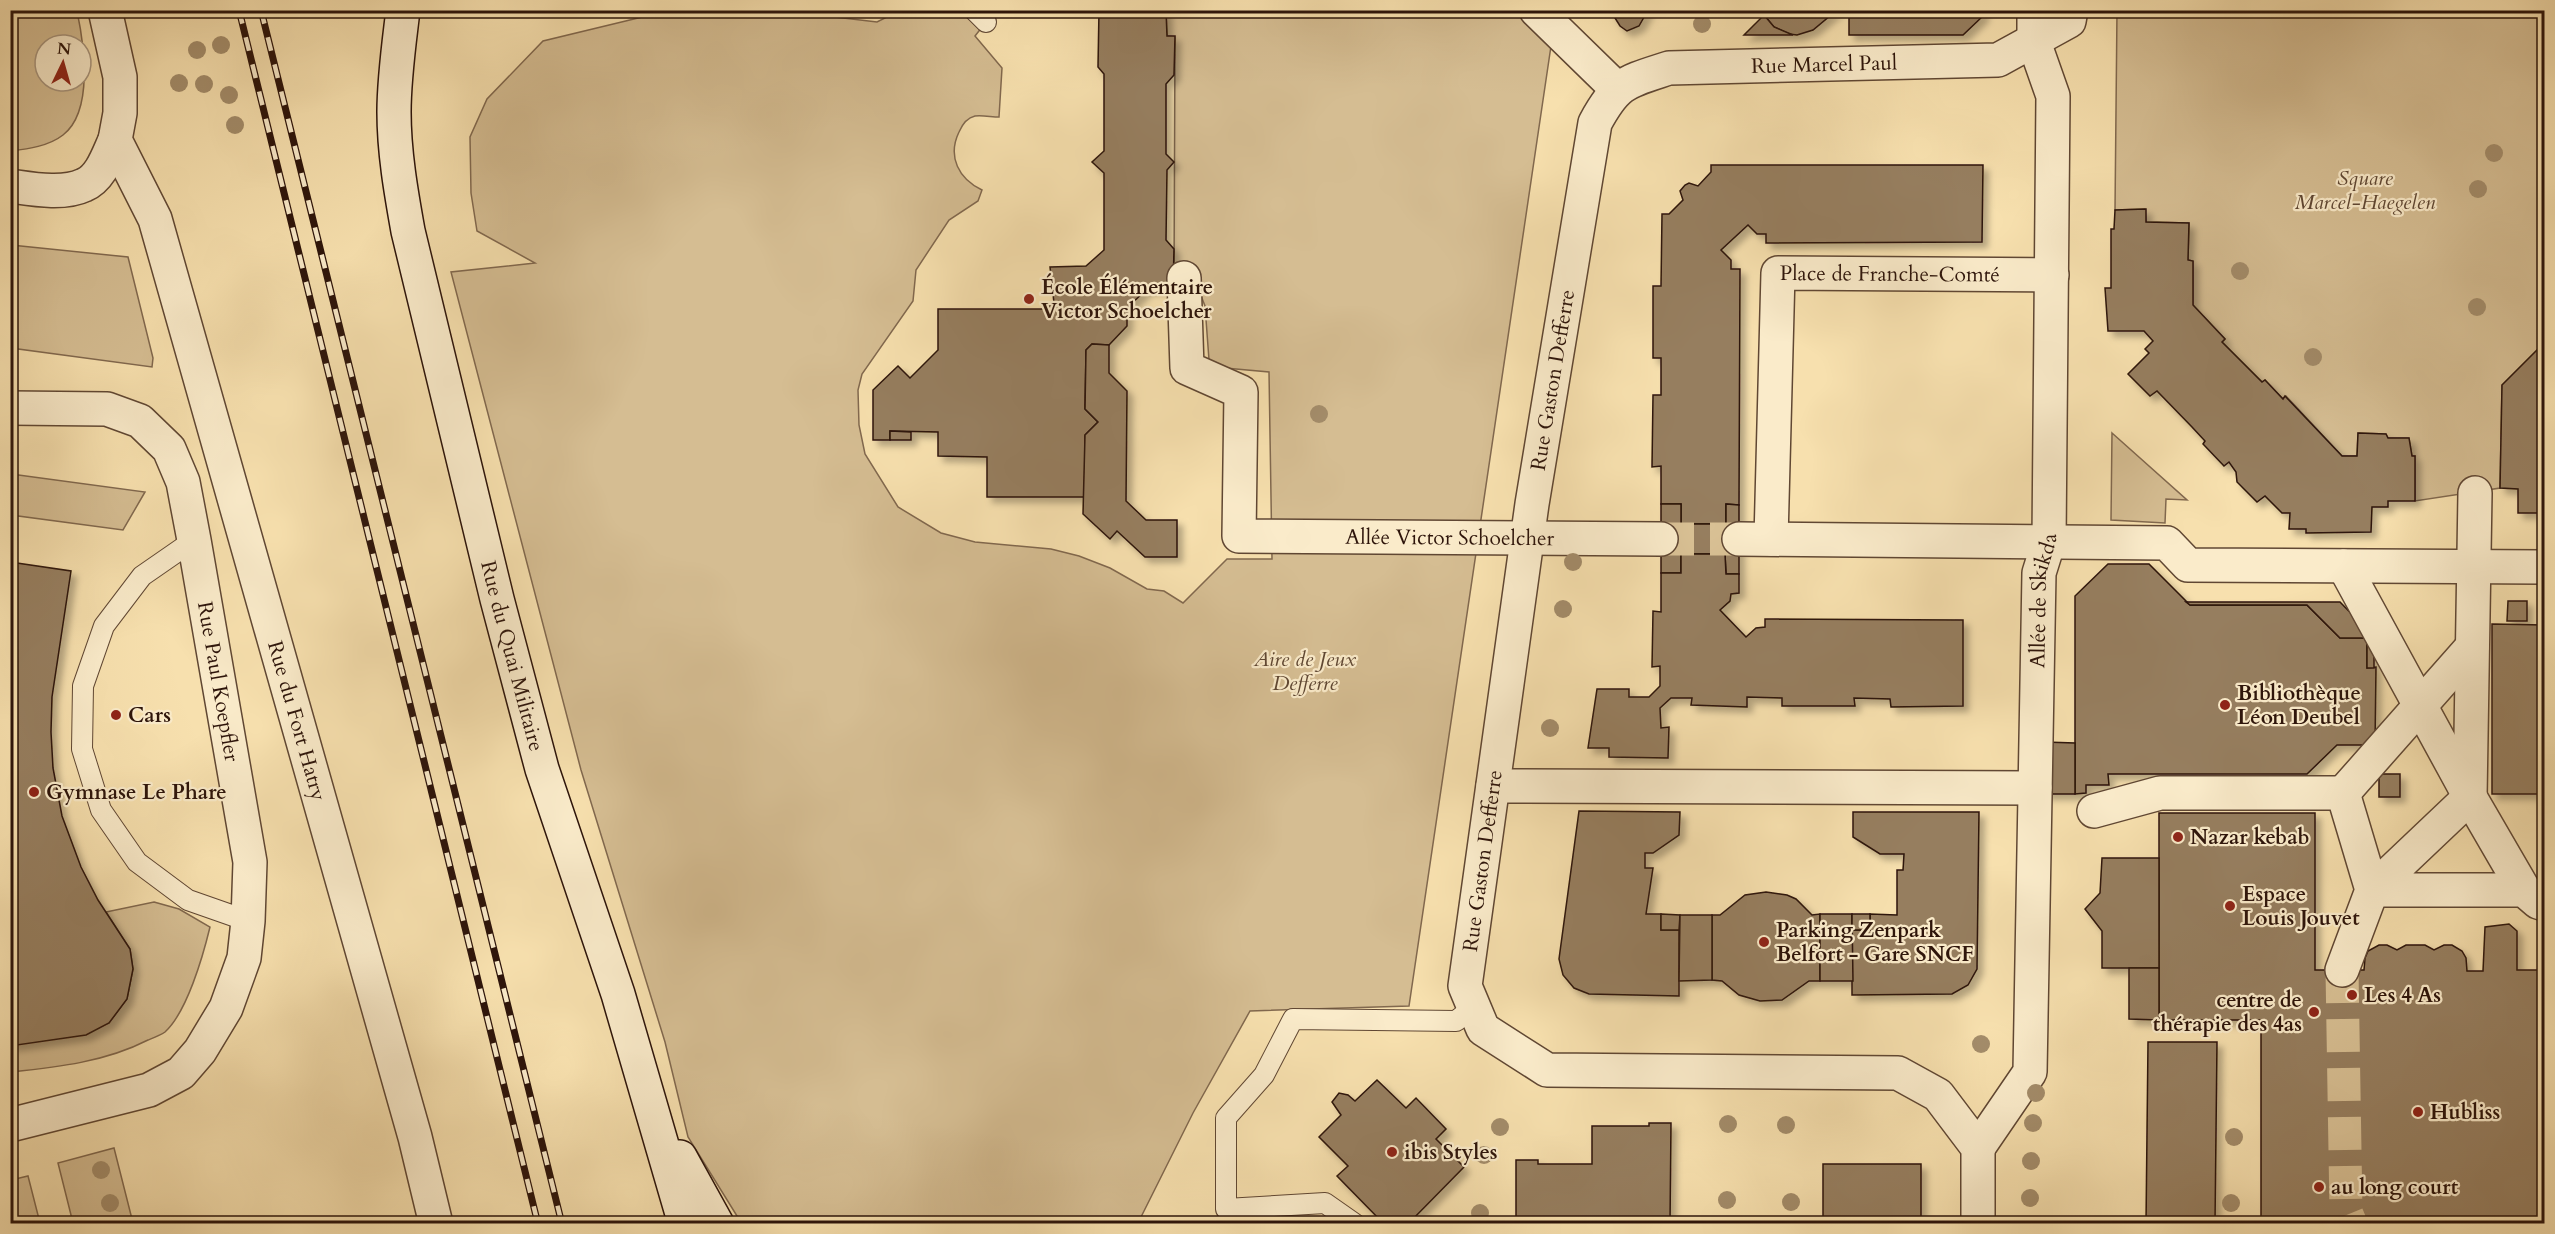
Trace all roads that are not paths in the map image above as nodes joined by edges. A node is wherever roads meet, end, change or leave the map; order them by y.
1 (105, 10) edge
2 (403, 10) edge
3 (1536, 10) edge
4 (2071, 10) edge
5 (2034, 26) edge
6 (1617, 89) junction
7 (115, 140) junction
8 (10, 186) edge
9 (2052, 275) junction
10 (1184, 279) dead end
11 (10, 408) edge
12 (2475, 493) dead end
13 (1528, 538) junction
14 (1661, 539) tunnel mouth
15 (194, 540) junction
16 (2049, 541) junction
17 (2544, 554) edge
18 (2344, 566) junction
19 (2473, 566) junction
20 (2544, 567) edge
21 (2472, 647) junction
22 (2420, 706) junction
23 (1493, 786) junction
24 (2036, 788) junction
25 (2343, 793) junction
26 (2470, 797) junction
27 (2094, 811) dead end
28 (2372, 890) junction
29 (2538, 897) edge
30 (248, 921) junction
31 (2342, 970) tunnel mouth
32 (1474, 1007) junction
33 (650, 1102) junction
34 (10, 1125) edge
35 (1978, 1148) junction
36 (436, 1224) edge
37 (685, 1224) edge
38 (717, 1224) edge
39 (1355, 1224) edge
40 (1978, 1224) edge

1 - 7 street
2 - 33 street, Rue du Quai Militaire
3 - 6 street
4 - 5 street, Rue Marcel Paul
5 - 6 street, Rue Marcel Paul
5 - 9 street, Allée de Skikda
6 - 13 street, Rue Gaston Defferre
7 - 8 street
7 - 36 street, Rue du Fort Hatry
9 - 16 street, Allée de Skikda
9 - 16 street, Place de Franche-Comté
10 - 13 street, Allée Victor Schoelcher
11 - 15 street, Rue Paul Koepfler
12 - 19 street
13 - 14 street, Allée Victor Schoelcher
13 - 23 street, Rue Gaston Defferre
15 - 30 street, Rue Paul Koepfler
15 - 30 lane
16 - 18 street
16 - 24 street, Allée de Skikda
17 - 19 street
18 - 19 street
18 - 22 street
19 - 20 street
19 - 21 street
21 - 22 street
21 - 26 street
22 - 25 street
22 - 26 street
23 - 24 street
23 - 32 street, Rue Gaston Defferre
24 - 35 street, Allée de Skikda
25 - 27 street
25 - 28 street
26 - 28 street
26 - 29 street
28 - 29 street
28 - 31 street
30 - 34 street, Rue Paul Koepfler
32 - 35 street, Rue Gaston Defferre
32 - 39 lane
33 - 37 street, Rue du Quai Militaire
33 - 38 street
35 - 40 street

